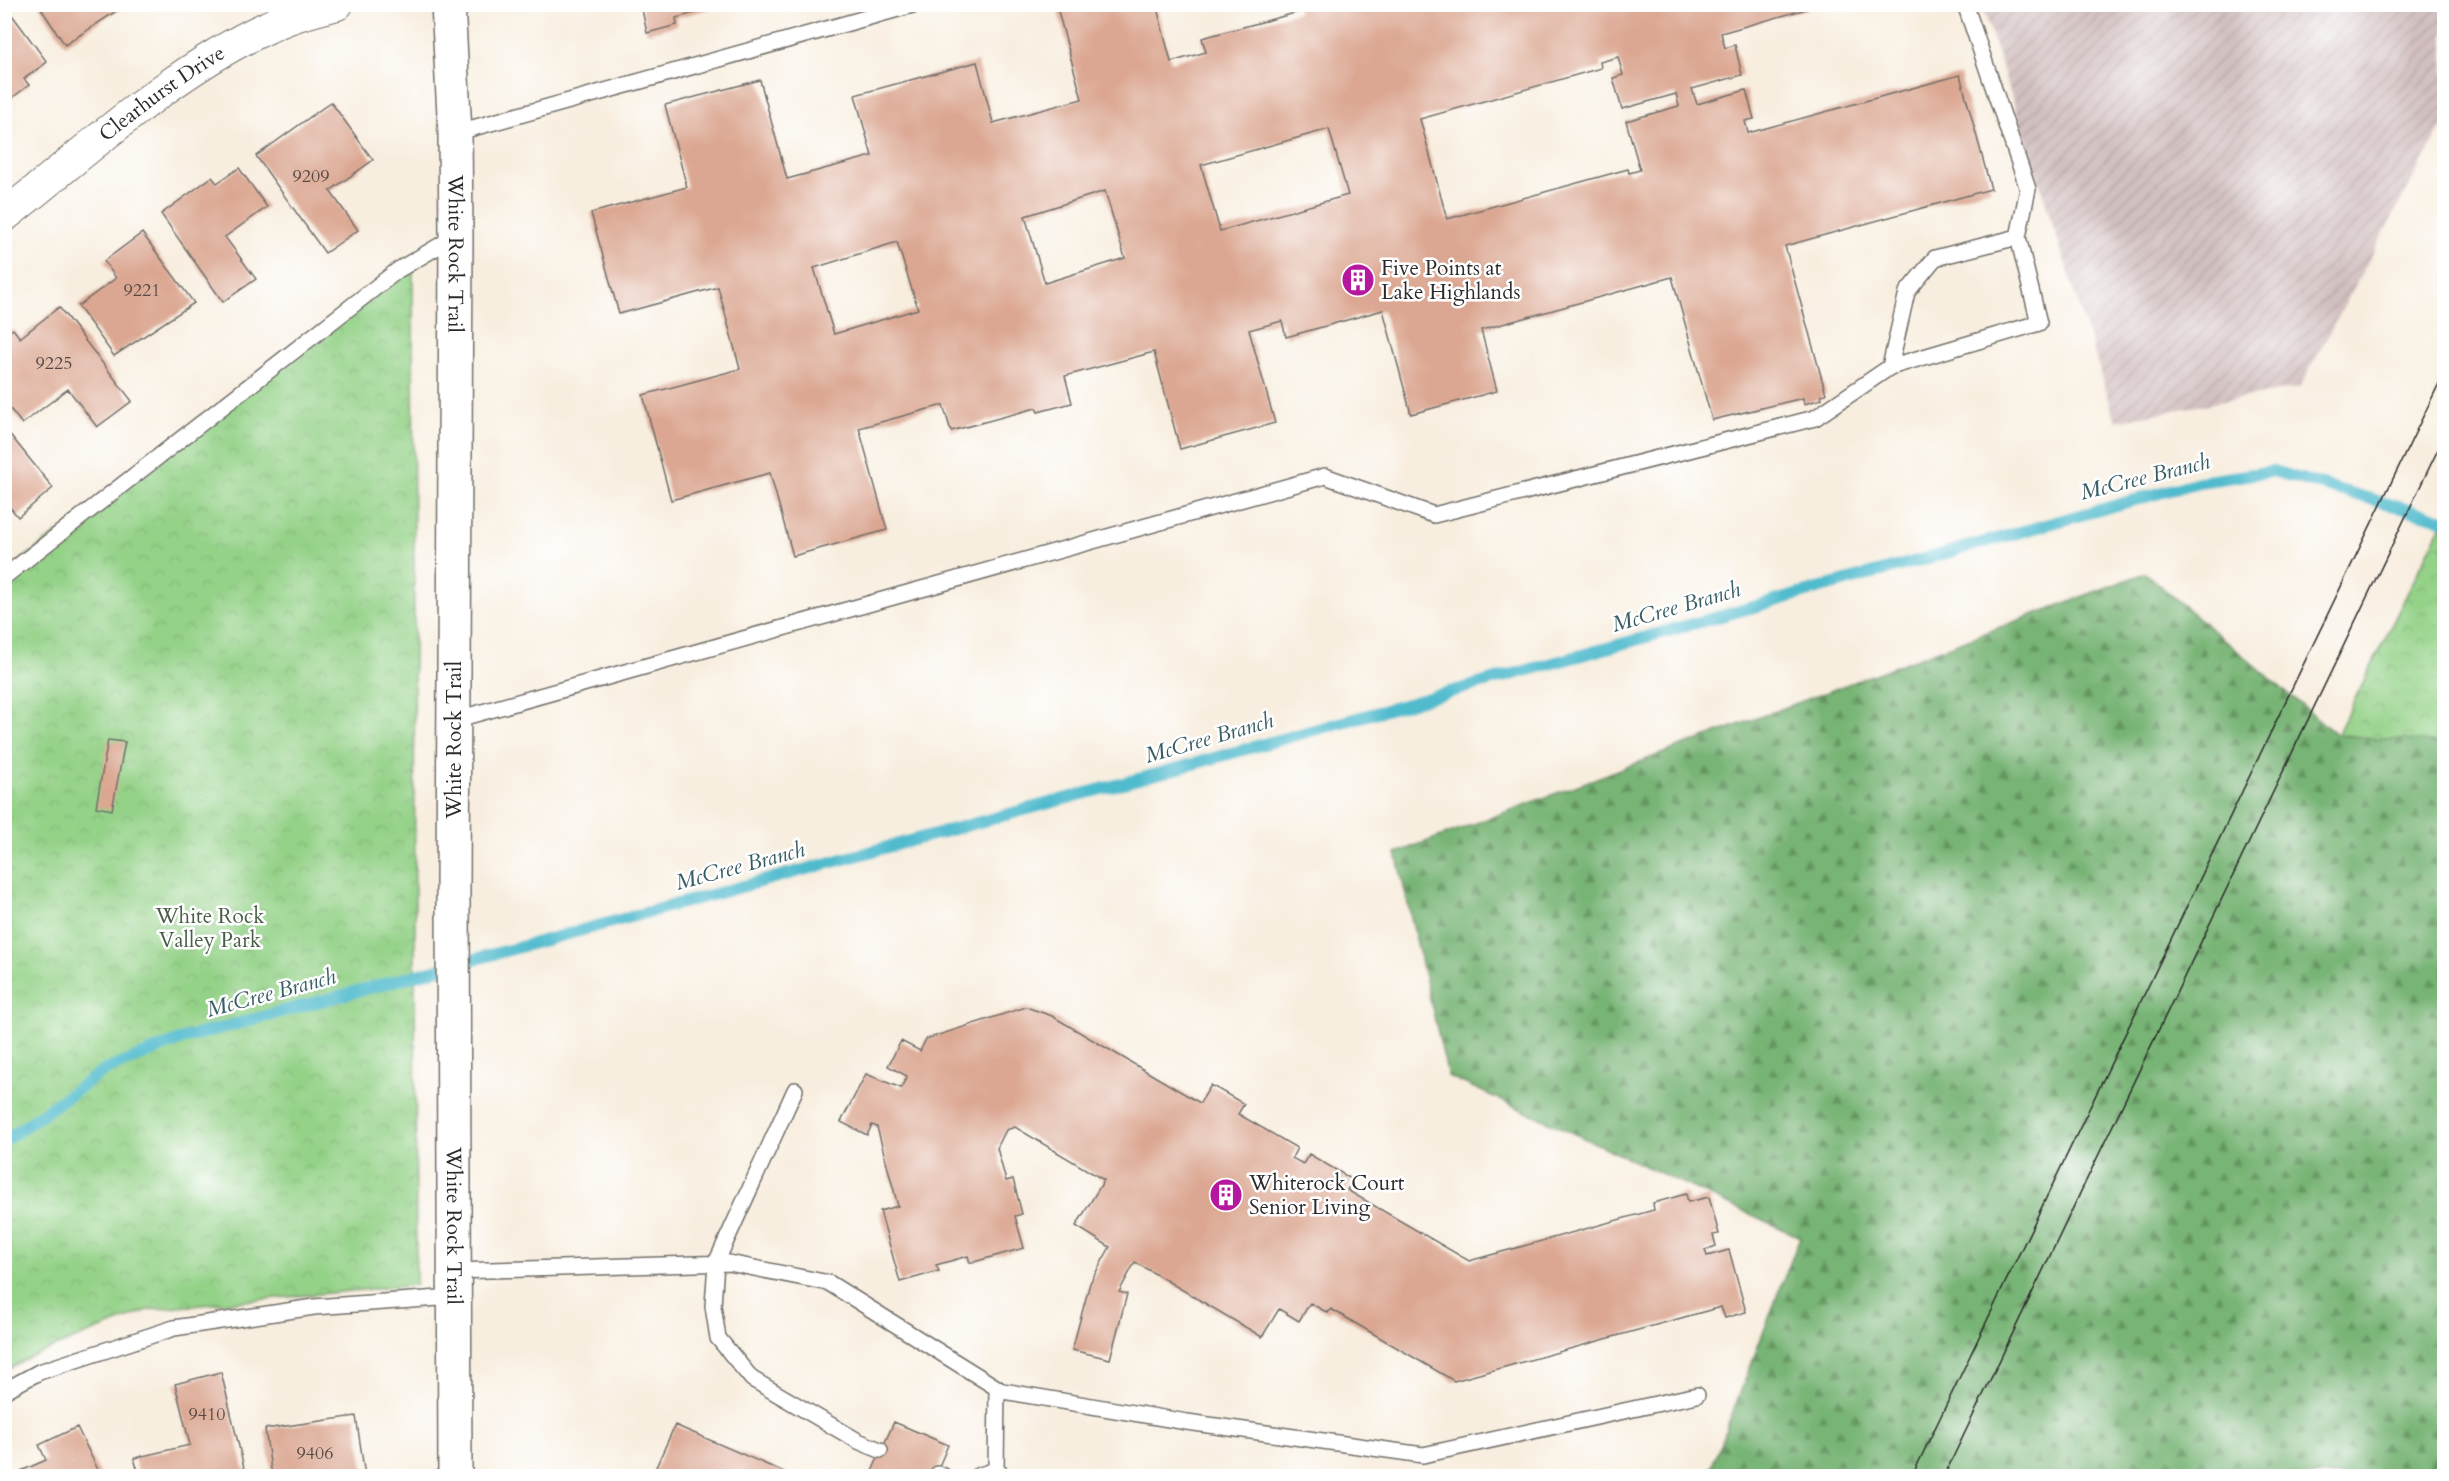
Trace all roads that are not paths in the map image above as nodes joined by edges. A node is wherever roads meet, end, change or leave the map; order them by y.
1 (337, 4) edge
2 (448, 4) edge
3 (916, 4) edge
4 (1965, 4) edge
5 (455, 133) junction
6 (4, 216) edge
7 (456, 236) junction
8 (2018, 237) junction
9 (1890, 367) junction
10 (4, 577) edge
11 (454, 720) junction
12 (795, 1090) dead end
13 (716, 1263) junction
14 (454, 1284) junction
15 (997, 1390) junction
16 (4, 1391) edge
17 (1697, 1395) dead end
18 (880, 1450) dead end
19 (1000, 1473) edge
20 (455, 1476) edge
21 (977, 1476) edge

1 - 6 street, Clearhurst Drive
2 - 5 street, White Rock Trail
3 - 5 lane
4 - 8 lane
5 - 7 street, White Rock Trail
7 - 10 lane
7 - 11 street, White Rock Trail
8 - 9 lane
8 - 9 lane
9 - 11 lane
11 - 14 street, White Rock Trail
12 - 13 lane
13 - 14 lane
13 - 15 lane
13 - 18 lane
14 - 16 lane
14 - 20 street, White Rock Trail
15 - 17 lane
15 - 19 lane
19 - 21 lane

